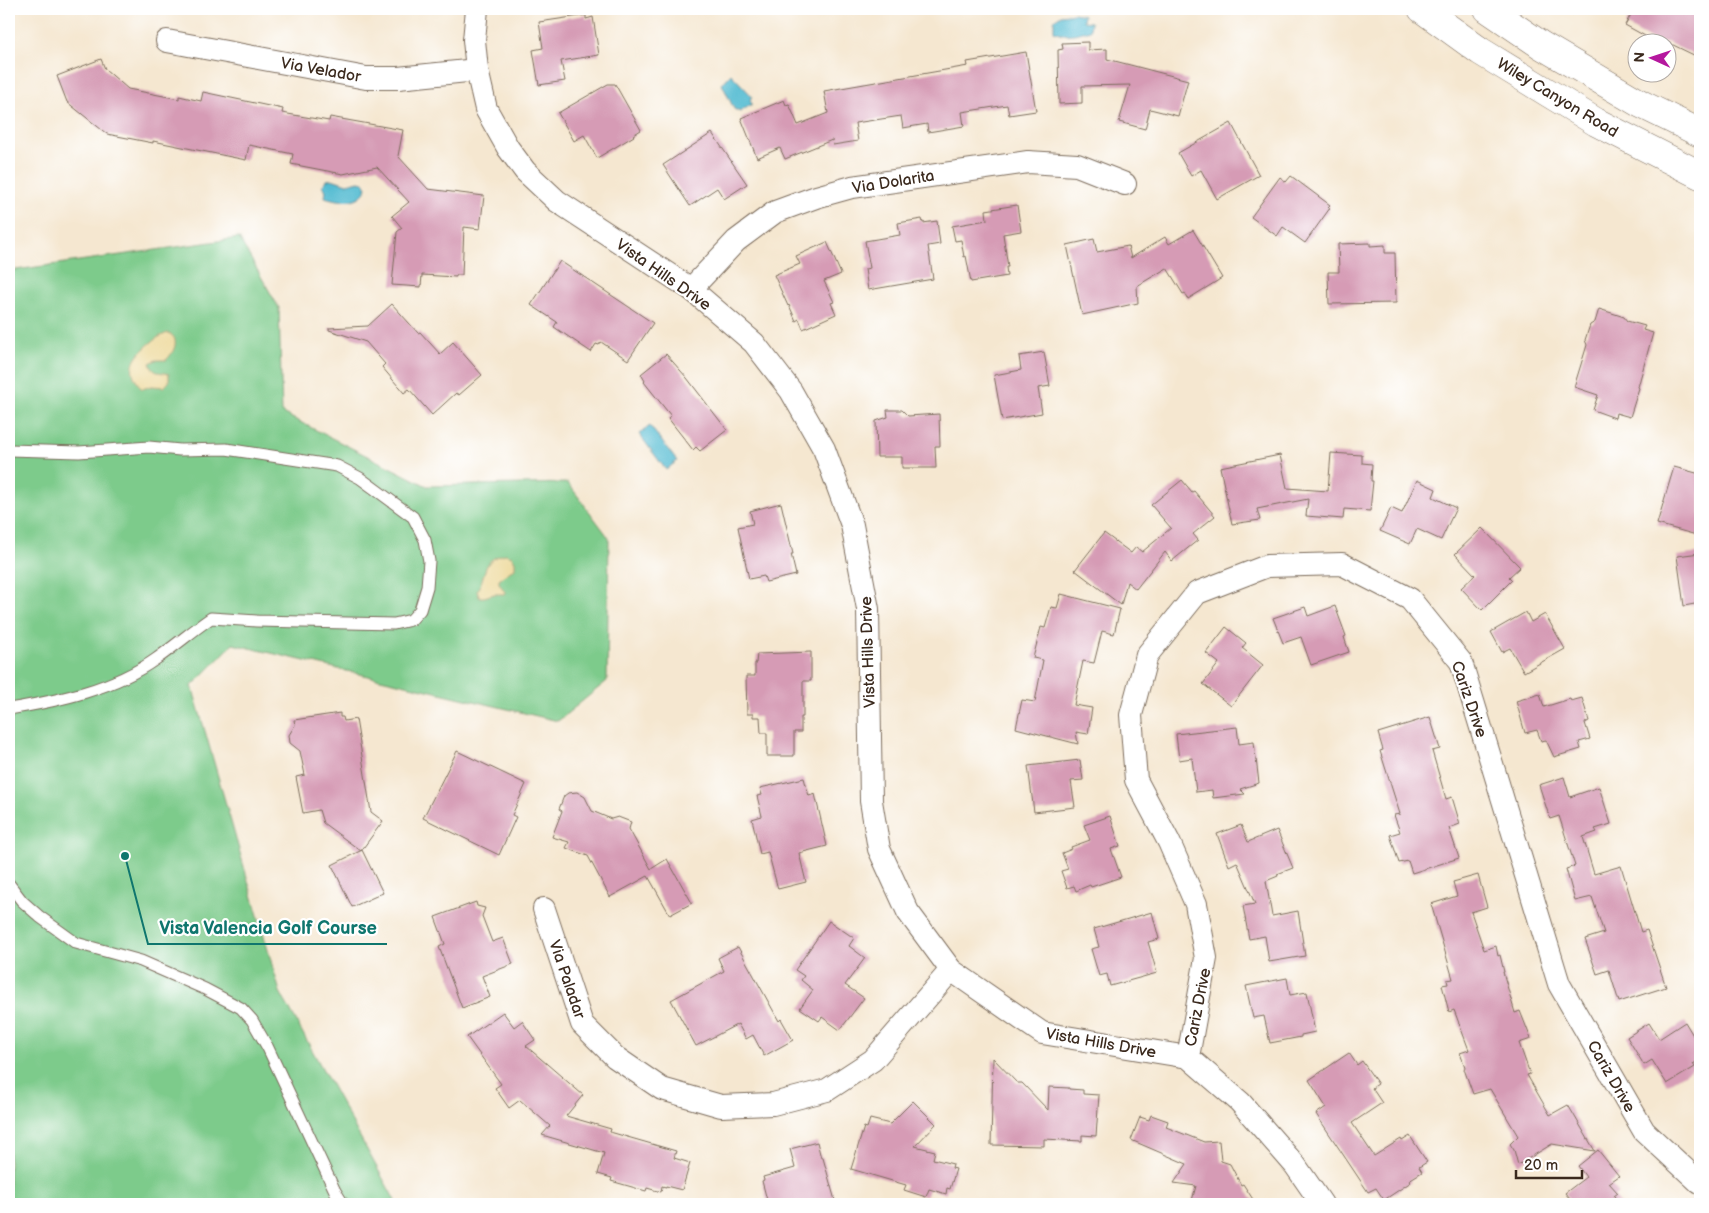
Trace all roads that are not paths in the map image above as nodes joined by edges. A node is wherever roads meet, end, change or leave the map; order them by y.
1 (477, 9) edge
2 (1422, 9) edge
3 (1488, 9) edge
4 (166, 41) dead end
5 (477, 70) junction
6 (1700, 133) edge
7 (1700, 175) edge
8 (1125, 184) dead end
9 (692, 289) junction
10 (9, 450) edge
11 (9, 709) edge
12 (9, 884) edge
13 (544, 909) dead end
14 (951, 970) junction
15 (1188, 1057) junction
16 (1700, 1183) edge
17 (343, 1204) edge
18 (1322, 1204) edge

1 - 5 street, Vista Hills Drive
2 - 7 main road, Wiley Canyon Road
3 - 6 main road
4 - 5 street, Via Velador
5 - 9 street, Vista Hills Drive
8 - 9 street, Via Dolarita
9 - 14 street, Vista Hills Drive
10 - 11 lane
12 - 17 lane
13 - 14 street, Via Paladar
14 - 15 street, Vista Hills Drive
15 - 16 street, Cariz Drive
15 - 18 street

